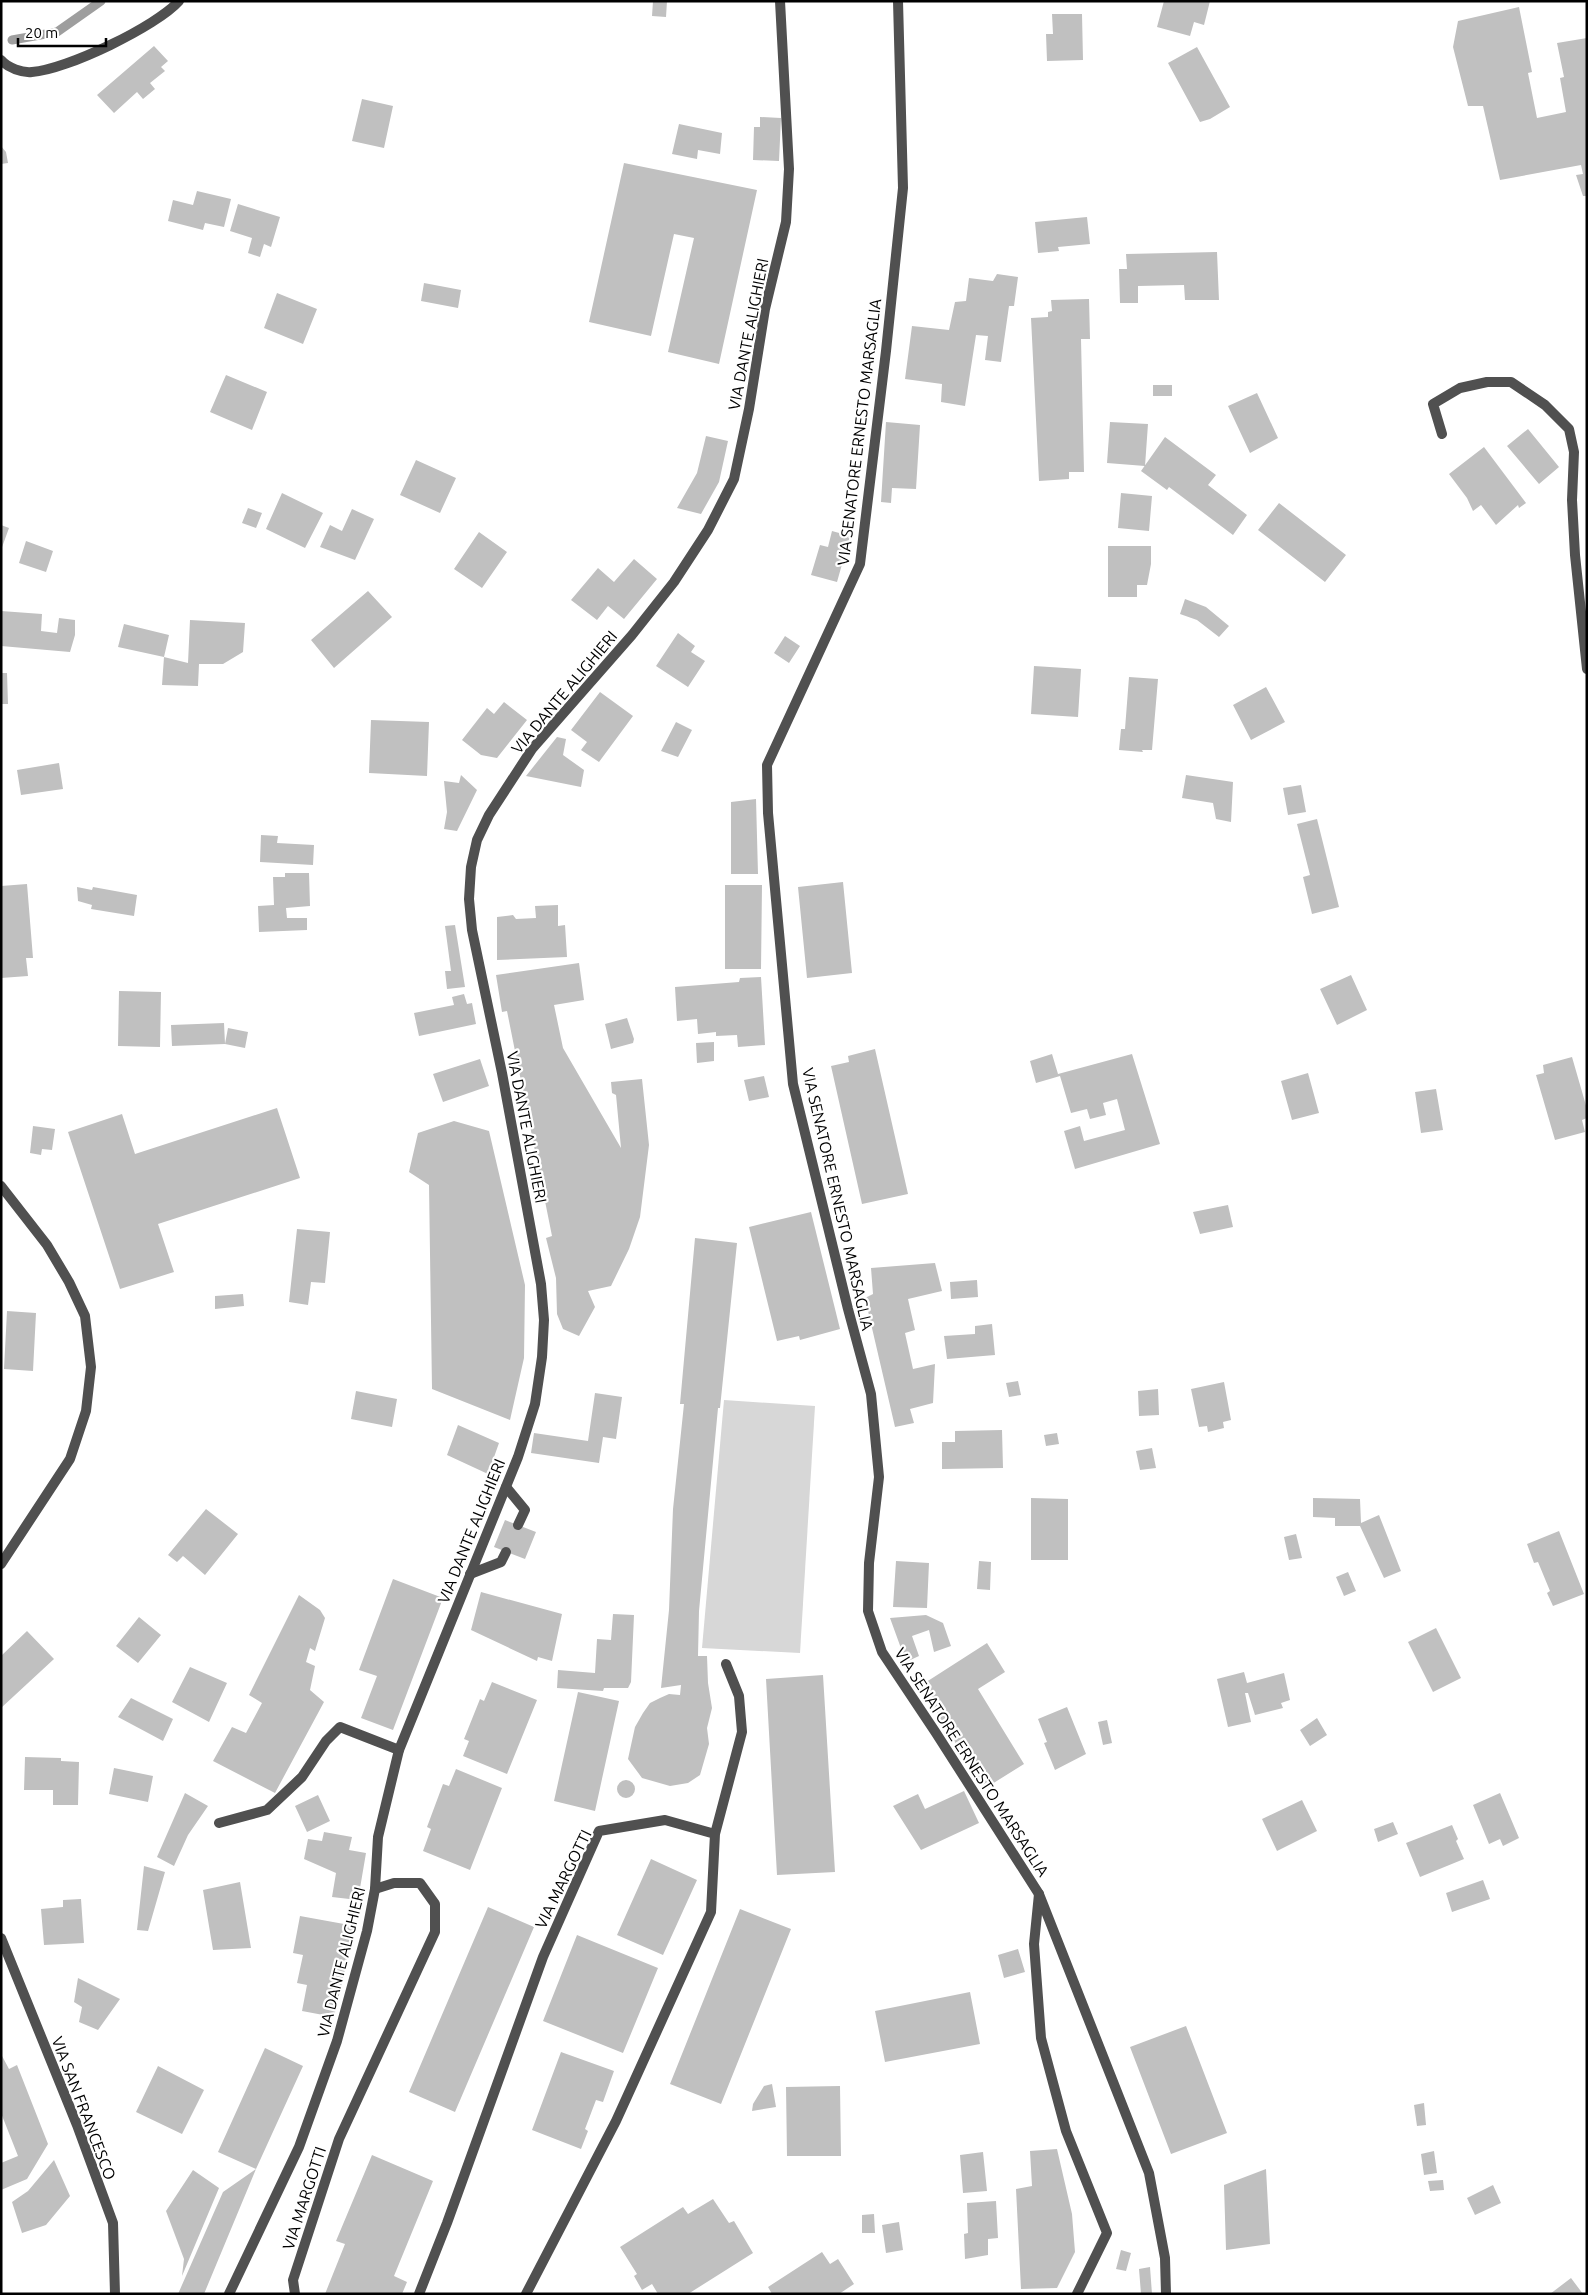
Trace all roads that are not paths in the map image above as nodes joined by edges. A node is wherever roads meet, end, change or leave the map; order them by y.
1 (179, 1) edge
2 (780, 1) edge
3 (898, 1) edge
4 (1, 60) edge
5 (1442, 434) dead end
6 (1587, 669) edge
7 (1, 1186) edge
8 (506, 1487) junction
9 (518, 1525) dead end
10 (506, 1552) dead end
11 (1, 1564) edge
12 (470, 1574) junction
13 (726, 1664) dead end
14 (399, 1750) junction
15 (219, 1823) dead end
16 (714, 1834) junction
17 (375, 1889) junction
18 (1039, 1894) junction
19 (1, 1938) edge
20 (115, 2294) edge
21 (229, 2294) edge
22 (295, 2294) edge
23 (419, 2294) edge
24 (526, 2294) edge
25 (1077, 2294) edge
26 (1166, 2294) edge

1 - 4 street
2 - 8 street, VIA DANTE ALIGHIERI
3 - 18 street, VIA SENATORE ERNESTO MARSAGLIA
5 - 6 street
7 - 11 street
8 - 9 street
8 - 12 street, VIA DANTE ALIGHIERI
10 - 12 street
12 - 14 street, VIA DANTE ALIGHIERI
13 - 16 street
14 - 15 street
14 - 17 street, VIA DANTE ALIGHIERI
16 - 23 street, VIA MARGOTTI
16 - 24 street
17 - 21 street, VIA DANTE ALIGHIERI
17 - 22 street, VIA MARGOTTI
18 - 25 street
18 - 26 street, VIA SENATORE ERNESTO MARSAGLIA
19 - 20 street, VIA SAN FRANCESCO

